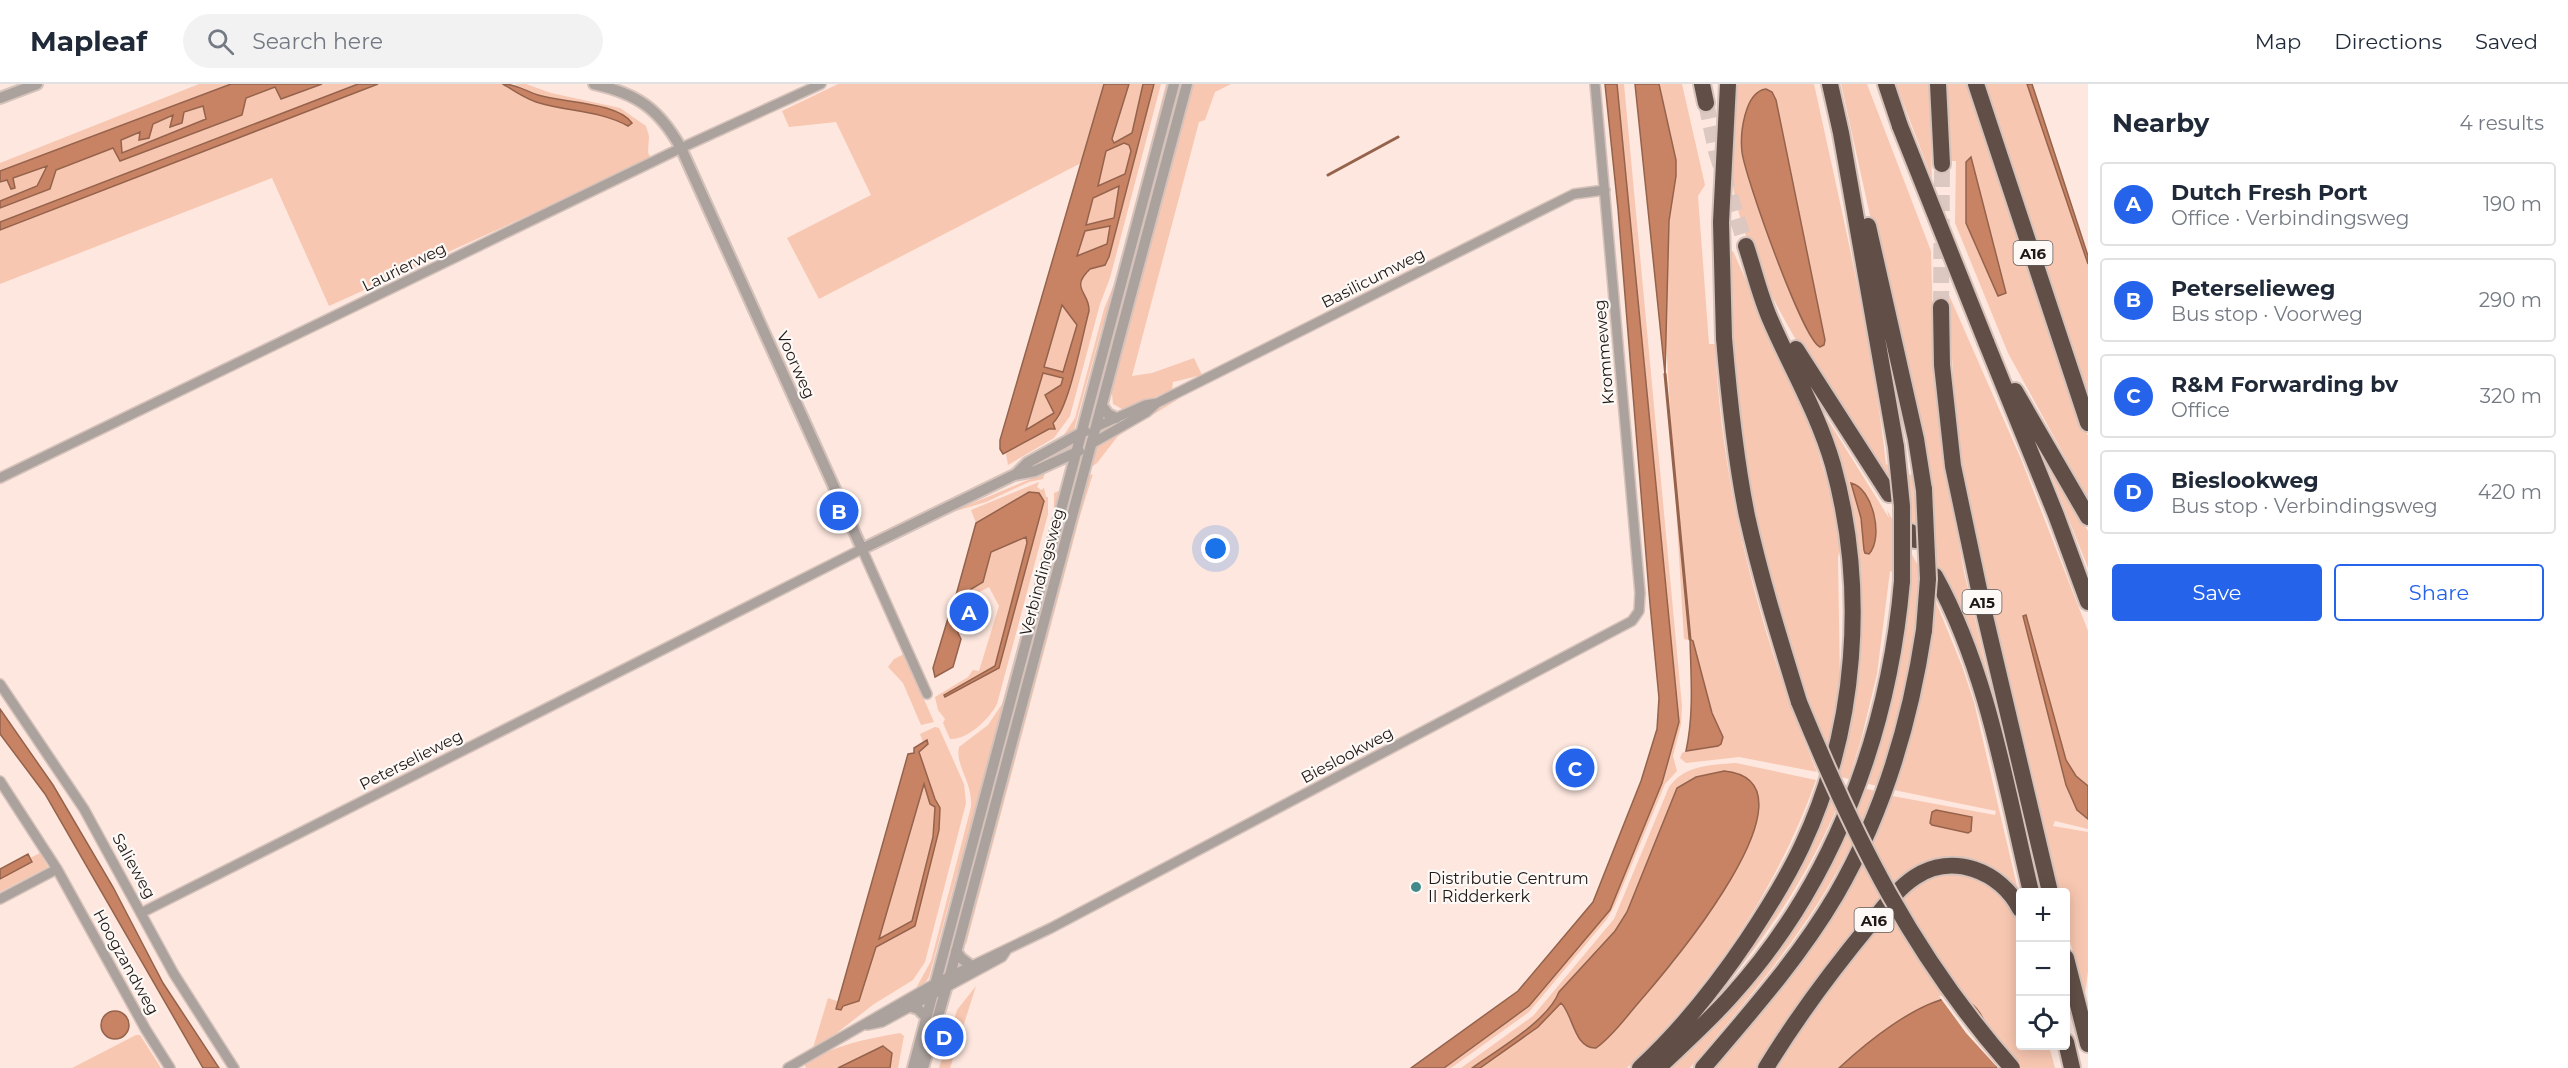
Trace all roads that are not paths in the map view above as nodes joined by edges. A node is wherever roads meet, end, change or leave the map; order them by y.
1 (37, 84) edge
2 (596, 84) edge
3 (821, 84) edge
4 (1174, 84) edge
5 (1187, 84) edge
6 (1595, 84) edge
7 (1702, 84) edge
8 (1728, 84) edge
9 (1830, 84) edge
10 (1886, 84) edge
11 (1938, 84) edge
12 (1976, 84) edge
13 (0, 98) edge
14 (1706, 103) tunnel mouth
15 (1841, 133) junction
16 (681, 148) junction
17 (1942, 164) tunnel mouth
18 (1605, 190) junction
19 (1941, 307) tunnel mouth
20 (1986, 342) junction
21 (1157, 403) junction
22 (1102, 406) junction
23 (1116, 418) junction
24 (2088, 423) edge
25 (1096, 427) junction
26 (1082, 433) junction
27 (1091, 444) junction
28 (1077, 452) junction
29 (1052, 464) junction
30 (1014, 475) junction
31 (1070, 477) junction
32 (0, 478) edge
33 (1889, 494) dead end
34 (2088, 517) edge
35 (862, 549) junction
36 (1935, 576) dead end
37 (2088, 602) edge
38 (1637, 616) joint
39 (0, 684) edge
40 (927, 694) dead end
41 (0, 781) edge
42 (57, 869) junction
43 (2030, 888) edge
44 (2049, 888) edge
45 (0, 899) edge
46 (2016, 903) edge
47 (143, 912) junction
48 (957, 951) junction
49 (1006, 951) junction
50 (970, 965) junction
51 (2070, 974) edge
52 (950, 975) junction
53 (941, 985) junction
54 (932, 995) junction
55 (912, 1006) junction
56 (2088, 1013) edge
57 (927, 1017) junction
58 (864, 1025) junction
59 (2087, 1041) edge
60 (2068, 1050) edge
61 (170, 1068) edge
62 (234, 1068) edge
63 (788, 1068) edge
64 (913, 1068) edge
65 (923, 1068) edge
66 (1640, 1068) edge
67 (1658, 1068) edge
68 (1703, 1068) edge
69 (1766, 1068) edge
70 (2012, 1068) edge
71 (2072, 1068) edge

1 - 13 street
2 - 16 street, Voorweg
3 - 16 street, Laurierweg
4 - 26 street, Verbindingsweg
5 - 22 street, Verbindingsweg
6 - 18 street, Krommeweg
7 - 14 highway
8 - 70 highway, bridge
9 - 15 highway
10 - 20 highway, bridge
11 - 17 highway
12 - 24 highway, A16
15 - 67 highway, bridge
15 - 68 highway, bridge
16 - 32 street, Laurierweg
16 - 35 street, Voorweg
18 - 21 street, Basilicumweg
18 - 38 street, Krommeweg
19 - 44 highway, A15
20 - 34 highway
20 - 37 highway
21 - 23 street, Basilicumweg
21 - 27 street, Basilicumweg
22 - 23 street
22 - 25 street, Verbindingsweg
23 - 25 street, Basilicumweg
25 - 26 street, Peterselieweg
25 - 27 street, Verbindingsweg
26 - 28 street, Verbindingsweg
26 - 30 street, Peterselieweg
27 - 28 street, Peterselieweg
27 - 48 street, Verbindingsweg
28 - 29 street, Peterselieweg
28 - 31 street, Verbindingsweg
29 - 30 street, Peterselieweg
29 - 31 street
30 - 35 street, Peterselieweg
31 - 53 street, Verbindingsweg
33 - 66 highway, bridge
35 - 40 street, Voorweg
35 - 47 street, Peterselieweg
36 - 43 highway, A15
38 - 49 street, Bieslookweg
39 - 47 street, Salieweg
41 - 42 street, Hoogzandweg
42 - 45 street
42 - 61 street, Hoogzandweg
46 - 69 highway, A16
47 - 62 street, Salieweg
48 - 50 street
48 - 52 street, Verbindingsweg
49 - 50 street, Bieslookweg
49 - 53 street, Bieslookweg
50 - 52 street, Bieslookweg
51 - 59 highway
52 - 53 street, Verbindingsweg
53 - 54 street, Verbindingsweg
53 - 58 street, Bieslookweg
53 - 65 street, Verbindingsweg
54 - 55 street
54 - 57 street, Verbindingsweg
55 - 57 street
55 - 58 street
56 - 59 highway
57 - 64 street, Verbindingsweg
58 - 63 street
60 - 71 highway

